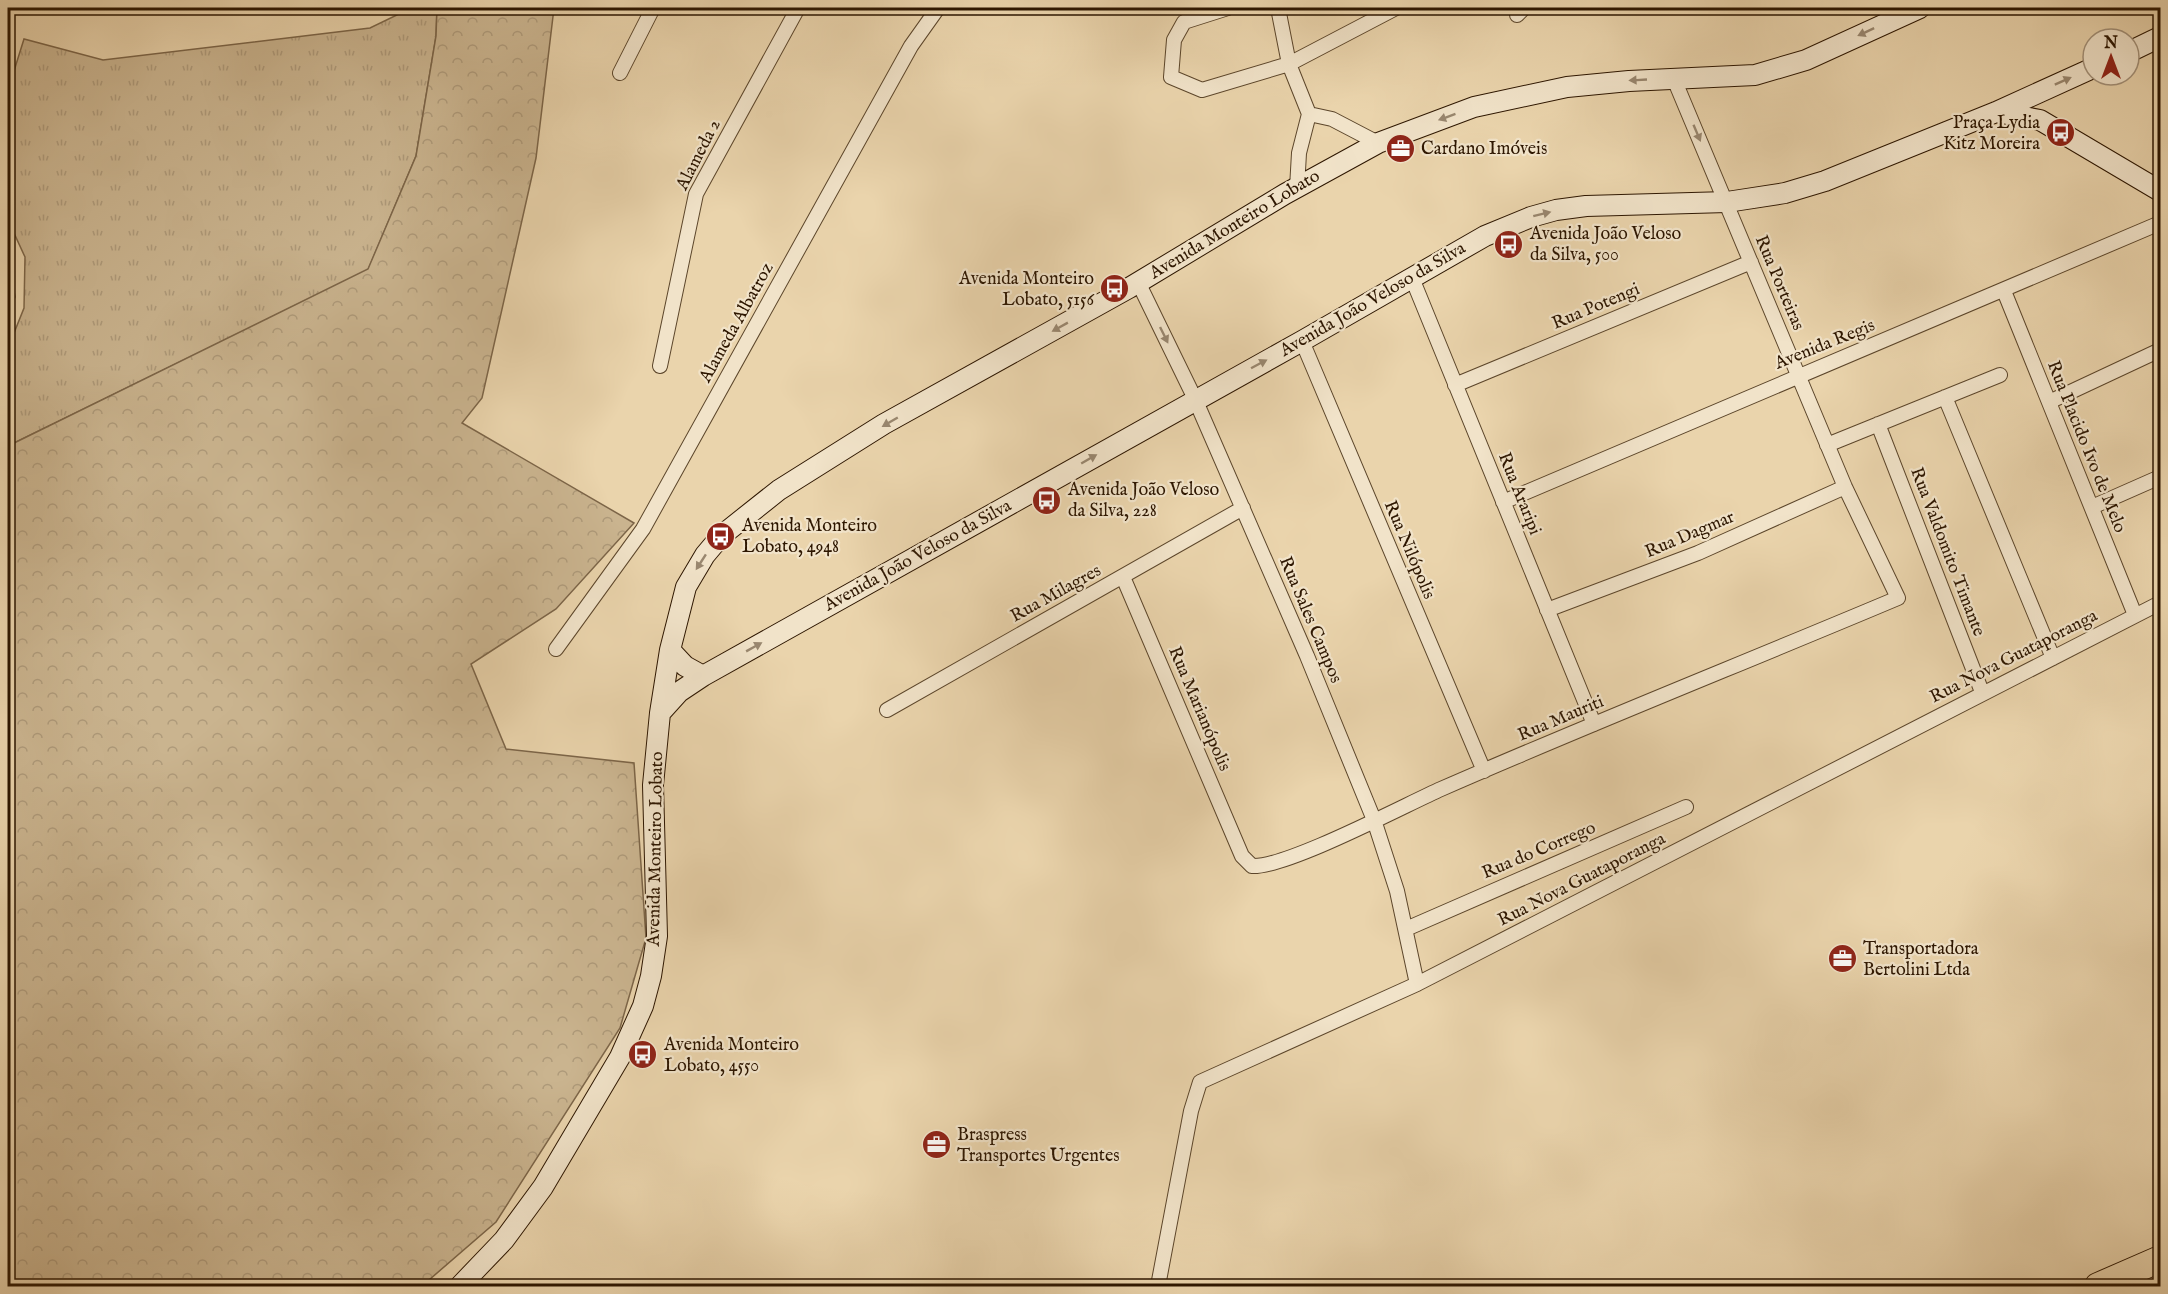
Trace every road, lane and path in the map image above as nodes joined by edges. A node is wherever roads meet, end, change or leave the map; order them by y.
1 (653, 8) edge
2 (798, 8) edge
3 (938, 8) edge
4 (1228, 8) edge
5 (1278, 8) edge
6 (1396, 8) edge
7 (1920, 8) edge
8 (2158, 42) edge
9 (2141, 47) edge
10 (1289, 64) junction
11 (620, 73) dead end
12 (2081, 73) edge
13 (1674, 79) junction
14 (2031, 96) junction
15 (1996, 112) junction
16 (1309, 114) junction
17 (2040, 120) junction
18 (1378, 143) junction
19 (1297, 188) junction
20 (2160, 190) edge
21 (1726, 202) junction
22 (2160, 223) edge
23 (1750, 262) junction
24 (1412, 278) junction
25 (1138, 282) junction
26 (2004, 291) junction
27 (1302, 341) junction
28 (2160, 350) edge
29 (660, 366) dead end
30 (1798, 375) junction
31 (2000, 375) dead end
32 (1455, 385) junction
33 (1945, 397) junction
34 (1195, 399) junction
35 (2049, 402) junction
36 (1878, 424) junction
37 (1827, 445) junction
38 (2160, 477) edge
39 (1845, 487) junction
40 (1503, 502) junction
41 (2092, 507) junction
42 (1243, 508) junction
43 (1123, 577) junction
44 (1898, 598) joint
45 (2160, 603) edge
46 (1547, 610) junction
47 (2134, 615) junction
48 (556, 649) dead end
49 (670, 650) junction
50 (2053, 658) junction
51 (703, 676) junction
52 (1982, 692) junction
53 (887, 710) dead end
54 (660, 713) junction
55 (1594, 724) junction
56 (1484, 771) junction
57 (1686, 807) dead end
58 (1374, 820) junction
59 (1242, 856) joint
60 (1406, 929) junction
61 (1417, 984) junction
62 (2160, 1259) edge
63 (460, 1287) edge
64 (1158, 1287) edge
65 (2098, 1287) edge

1 - 11 street
2 - 29 street, Alameda 2
3 - 48 street, Alameda Albatroz
4 - 10 street
5 - 10 street
6 - 10 street
7 -> 13 main road, Avenida Monteiro Lobato
8 - 9 main road
10 - 16 street
14 -> 12 main road, Avenida João Veloso da Silva
13 -> 18 main road, Avenida Monteiro Lobato
13 -> 21 street, Rua Porteiras
14 - 15 main road, Avenida João Veloso da Silva
14 - 17 main road
15 - 17 main road
15 - 21 main road, Avenida João Veloso da Silva
16 - 18 street
16 - 19 street
17 - 20 main road
18 - 19 main road, Avenida Monteiro Lobato
19 - 25 main road, Avenida Monteiro Lobato
21 - 23 street, Rua Porteiras
24 -> 21 main road, Avenida João Veloso da Silva
22 - 26 street, Avenida Regis
23 - 30 street, Rua Porteiras
23 - 32 street, Rua Potengi
24 - 27 main road, Avenida João Veloso da Silva
24 - 32 street, Rua Araripi
25 -> 34 street, Rua Sales Campos
25 -> 49 main road, Avenida Monteiro Lobato
26 - 30 street, Avenida Regis
26 - 35 street, Rua Placido Ivo de Melo
34 -> 27 main road, Avenida João Veloso da Silva
27 - 56 street, Rua Nilópolis
28 - 35 street
30 - 37 street, Rua Porteiras
30 - 40 street, Avenida Regis
31 - 33 street
32 - 40 street, Rua Araripi
33 - 36 street
33 - 50 street
34 - 42 street, Rua Sales Campos
51 -> 34 main road, Avenida João Veloso da Silva
35 - 41 street, Rua Placido Ivo de Melo
36 - 37 street
36 - 52 street, Rua Valdomito Timante
37 - 39 street, Rua Porteiras
38 - 41 street
39 - 44 street, Rua Porteiras
39 - 46 street, Rua Dagmar
40 - 46 street, Rua Araripi
41 - 47 street, Rua Placido Ivo de Melo
42 - 43 street, Rua Milagres
42 - 58 street, Rua Sales Campos
43 - 53 street, Rua Milagres
43 - 59 street, Rua Marianópolis
44 - 55 street, Rua Mauriti
45 - 47 street, Rua Nova Guataporanga
46 - 55 street, Rua Araripi
47 - 50 street, Rua Nova Guataporanga
49 - 51 main road
49 - 54 main road, Avenida Monteiro Lobato
50 - 52 street, Rua Nova Guataporanga
51 - 54 main road
52 - 61 street, Rua Nova Guataporanga
54 - 63 main road, Avenida Monteiro Lobato
55 - 56 street, Rua Mauriti
56 - 58 street, Rua Mauriti
57 - 60 street, Rua do Corrego
58 - 59 street, Rua Mauriti
58 - 60 street, Rua Sales Campos
60 - 61 street, Rua Sales Campos
61 - 64 street, Rua Nova Guataporanga
62 - 65 highway

